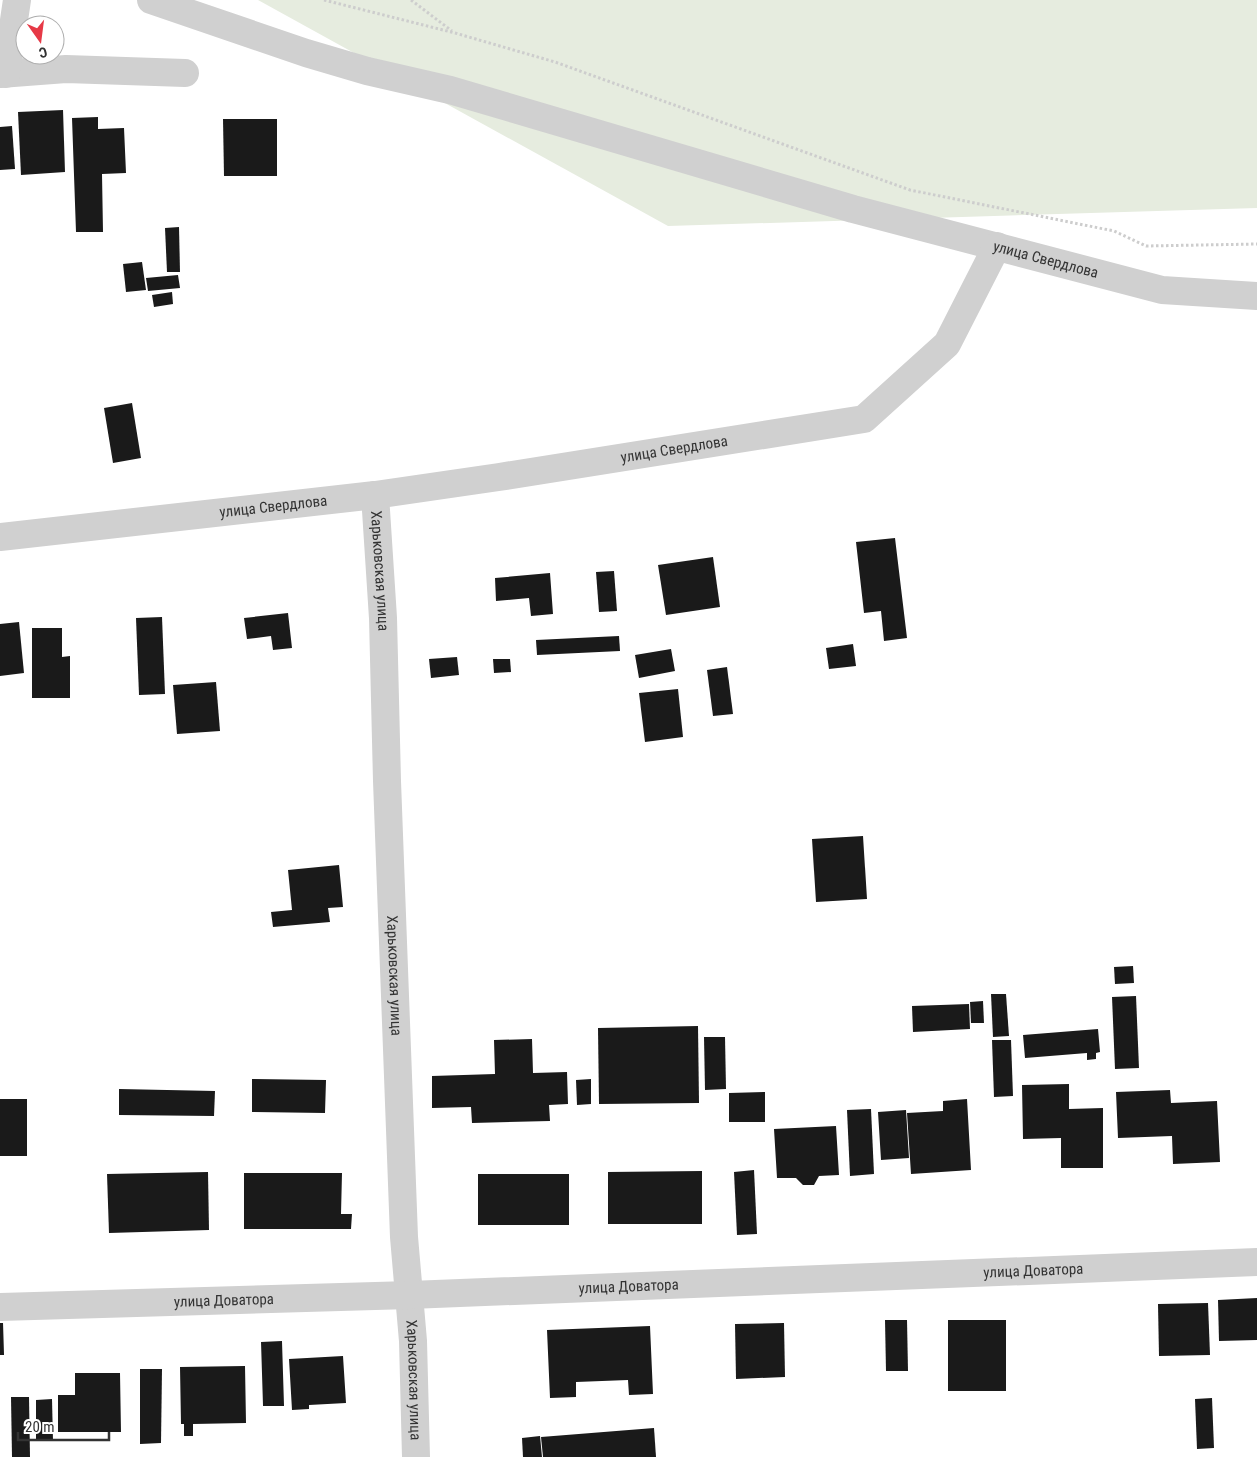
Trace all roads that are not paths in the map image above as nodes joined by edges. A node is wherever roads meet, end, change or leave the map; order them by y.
1 (17, 0) edge
2 (150, 0) edge
3 (184, 73) dead end
4 (3, 74) edge
5 (997, 246) junction
6 (1257, 296) edge
7 (374, 494) junction
8 (0, 537) edge
9 (1257, 1262) edge
10 (410, 1295) junction
11 (0, 1307) edge
12 (416, 1457) edge

1 - 4 street
2 - 5 street
3 - 4 street
5 - 6 street, улица Свердлова
5 - 7 street, улица Свердлова
7 - 8 street, улица Свердлова
7 - 10 street, Харьковская улица
9 - 10 street, улица Доватора
10 - 11 street, улица Доватора
10 - 12 street, Харьковская улица

